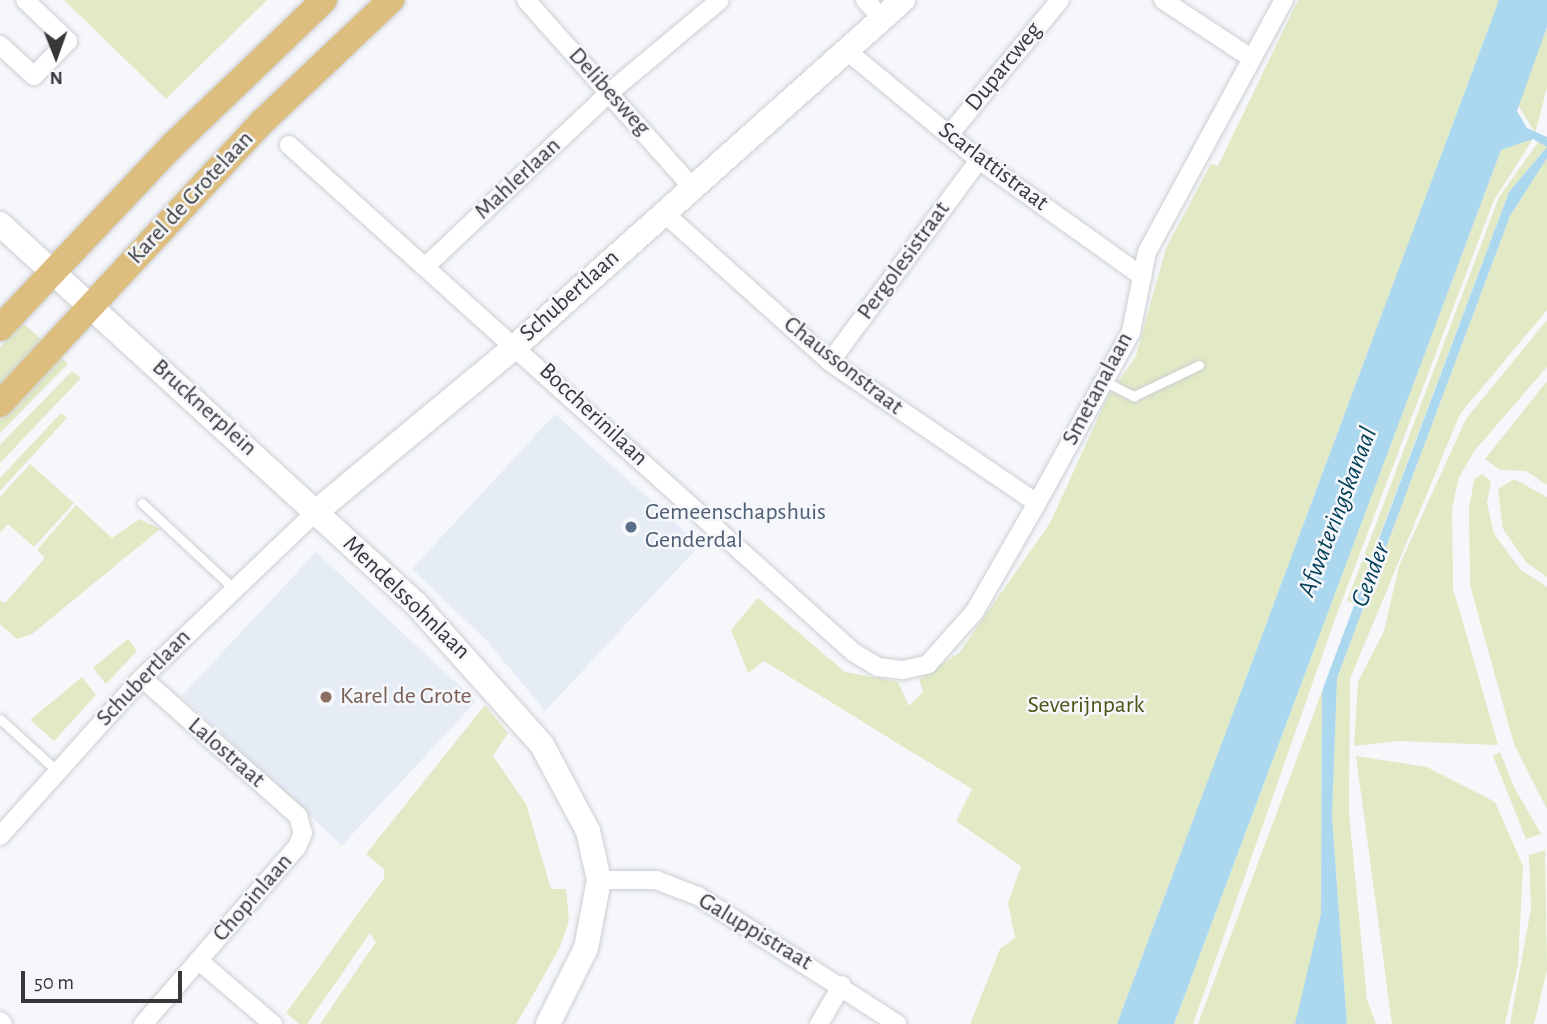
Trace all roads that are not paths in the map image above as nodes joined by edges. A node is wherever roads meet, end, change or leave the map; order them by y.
1 (25, 0) edge
2 (324, 0) edge
3 (391, 0) edge
4 (526, 0) edge
5 (720, 0) edge
6 (865, 0) edge
7 (903, 0) edge
8 (1060, 0) edge
9 (1163, 0) edge
10 (1284, 0) edge
11 (882, 18) junction
12 (0, 45) edge
13 (847, 51) junction
14 (1251, 58) junction
15 (610, 92) junction
16 (949, 135) junction
17 (289, 145) dead end
18 (979, 160) junction
19 (691, 186) junction
20 (663, 212) junction
21 (0, 224) edge
22 (426, 266) junction
23 (51, 272) junction
24 (1143, 277) junction
25 (89, 308) junction
26 (0, 328) edge
27 (517, 345) junction
28 (830, 362) junction
29 (1199, 365) dead end
30 (1104, 381) junction
31 (0, 404) edge
32 (142, 503) dead end
33 (1037, 503) junction
34 (317, 510) junction
35 (232, 587) junction
36 (903, 670) joint
37 (142, 678) junction
38 (0, 719) edge
39 (56, 770) junction
40 (303, 833) joint
41 (0, 836) edge
42 (599, 880) junction
43 (198, 960) junction
44 (842, 985) junction
45 (143, 1024) edge
46 (273, 1024) edge
47 (548, 1024) edge
48 (819, 1024) edge
49 (897, 1024) edge

1 - 12 street
2 - 23 main road, Karel de Grotelaan
3 - 25 main road, Karel de Grotelaan
4 - 15 street, Delibesweg
5 - 15 street, Mahlerlaan
6 - 11 street
7 - 11 street, Schubertlaan
8 - 16 street, Duparcweg
9 - 14 street
10 - 14 street, Smetanalaan
11 - 13 street, Schubertlaan
13 - 16 street, Scarlattistraat
13 - 19 street, Schubertlaan
14 - 24 street, Smetanalaan
15 - 19 street, Delibesweg
15 - 22 street, Mahlerlaan
16 - 18 street, Scarlattistraat
17 - 22 street, Boccherinilaan
18 - 24 street, Scarlattistraat
18 - 28 street, Pergolesistraat
19 - 20 street, Schubertlaan
20 - 27 street, Schubertlaan
20 - 28 street, Chaussonstraat
21 - 23 street, Brucknerplein
22 - 27 street, Boccherinilaan
23 - 25 street, Brucknerplein
23 - 26 main road, Karel de Grotelaan
24 - 30 street, Smetanalaan
25 - 31 main road, Karel de Grotelaan
25 - 34 street, Brucknerplein
27 - 34 street, Schubertlaan
27 - 36 street, Boccherinilaan
28 - 33 street, Chaussonstraat
29 - 30 lane
30 - 33 street, Smetanalaan
32 - 35 lane
33 - 36 street, Smetanalaan
34 - 35 street, Schubertlaan
34 - 42 street, Mendelssohnlaan
35 - 37 street, Schubertlaan
37 - 39 street, Schubertlaan
37 - 40 street, Lalostraat
38 - 39 lane
39 - 41 street, Schubertlaan
40 - 43 street, Chopinlaan
42 - 44 street, Galuppistraat
42 - 47 street, Mendelssohnlaan
43 - 45 street, Chopinlaan
43 - 46 street, Chopinlaan
44 - 48 street
44 - 49 street, Galuppistraat

